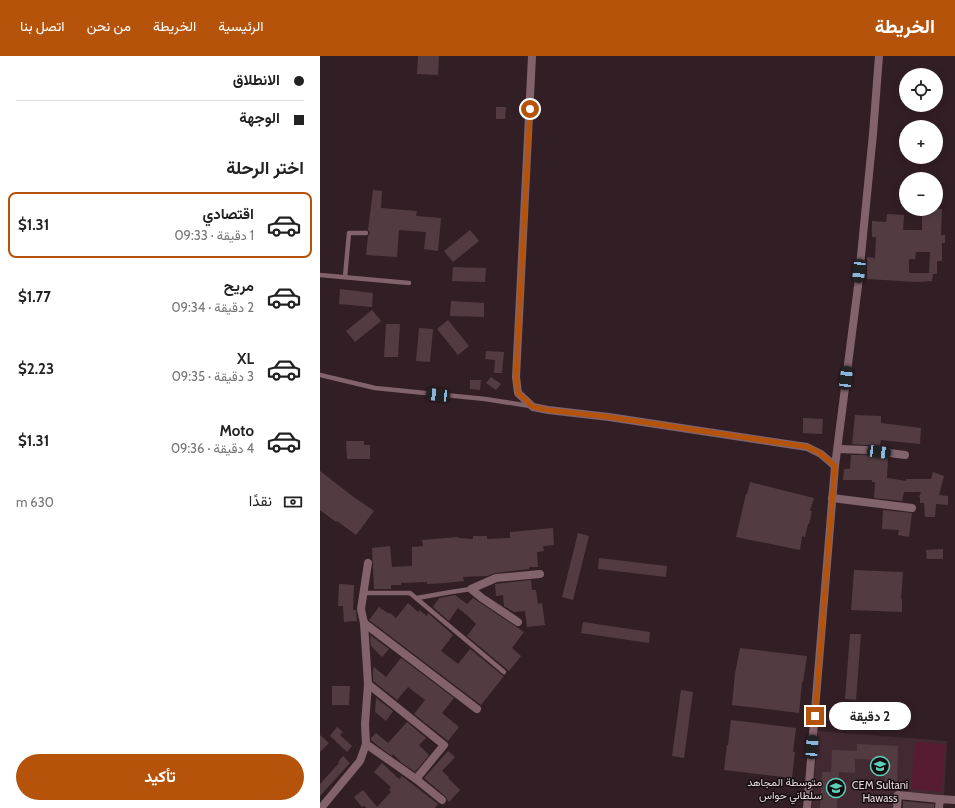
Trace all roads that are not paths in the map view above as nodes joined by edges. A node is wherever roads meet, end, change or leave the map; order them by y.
1 (532, 56) edge
2 (879, 56) edge
3 (366, 233) dead end
4 (320, 275) edge
5 (345, 277) junction
6 (409, 283) dead end
7 (320, 375) edge
8 (533, 407) junction
9 (838, 449) junction
10 (905, 455) dead end
11 (835, 466) junction
12 (832, 498) junction
13 (912, 508) dead end
14 (368, 563) dead end
15 (540, 574) dead end
16 (471, 589) junction
17 (364, 593) junction
18 (417, 598) junction
19 (518, 622) dead end
20 (364, 623) junction
21 (504, 672) dead end
22 (368, 684) junction
23 (477, 709) dead end
24 (366, 744) junction
25 (416, 779) junction
26 (940, 798) junction
27 (442, 800) dead end
28 (955, 800) edge
29 (321, 808) edge
30 (807, 808) edge
31 (897, 808) edge
32 (939, 808) edge

1 - 8 street
2 - 9 street
3 - 5 lane
4 - 5 lane
5 - 6 lane
7 - 8 lane
8 - 11 street
9 - 10 street
9 - 11 street
11 - 12 street
12 - 13 street
12 - 30 street
14 - 17 street
15 - 16 street
16 - 18 lane
16 - 19 street
17 - 18 lane
17 - 20 street
18 - 21 lane
20 - 22 street
20 - 23 street
22 - 24 street
22 - 25 street
24 - 25 street
24 - 29 street
25 - 27 street
26 - 28 street
26 - 31 street
26 - 32 street

